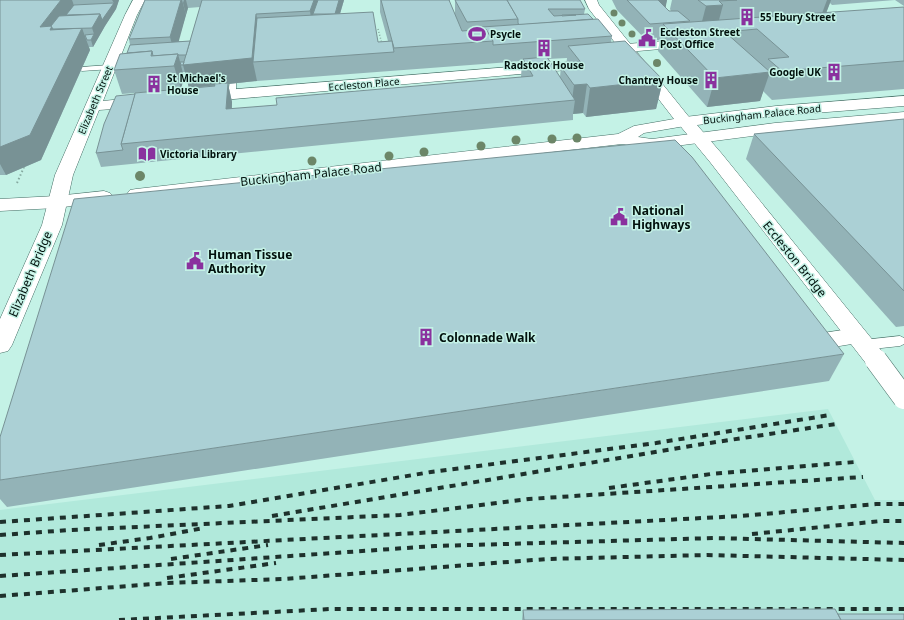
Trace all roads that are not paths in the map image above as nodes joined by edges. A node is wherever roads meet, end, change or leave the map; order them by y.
1 (139, 0) edge
2 (591, 0) edge
3 (700, 43) edge
4 (628, 57) junction
5 (607, 63) edge
6 (109, 67) junction
7 (82, 69) dead end
8 (188, 98) edge
9 (158, 101) edge
10 (904, 101) edge
11 (93, 106) junction
12 (904, 117) edge
13 (685, 122) junction
14 (622, 139) junction
15 (700, 139) junction
16 (56, 202) junction
17 (0, 205) edge
18 (900, 341) dead end
19 (801, 344) edge
20 (0, 345) edge
21 (865, 347) junction
22 (904, 398) edge

1 - 6 main road, Elizabeth Street
2 - 4 main road, Eccleston Bridge
3 - 4 main road
4 - 13 main road, Eccleston Bridge
5 - 8 main road, Eccleston Place
6 - 7 lane
6 - 11 main road, Elizabeth Street
9 - 11 main road
10 - 13 main road, Buckingham Palace Road
11 - 16 main road, Elizabeth Street
12 - 15 main road, Buckingham Palace Road
13 - 14 main road, Buckingham Palace Road
13 - 15 main road, Eccleston Bridge
14 - 15 main road, Buckingham Palace Road
14 - 16 main road, Buckingham Palace Road
15 - 21 main road, Eccleston Bridge
16 - 17 main road, Buckingham Palace Road
16 - 20 main road, Elizabeth Bridge
18 - 21 lane
19 - 21 main road
21 - 22 main road, Eccleston Bridge, bridge

